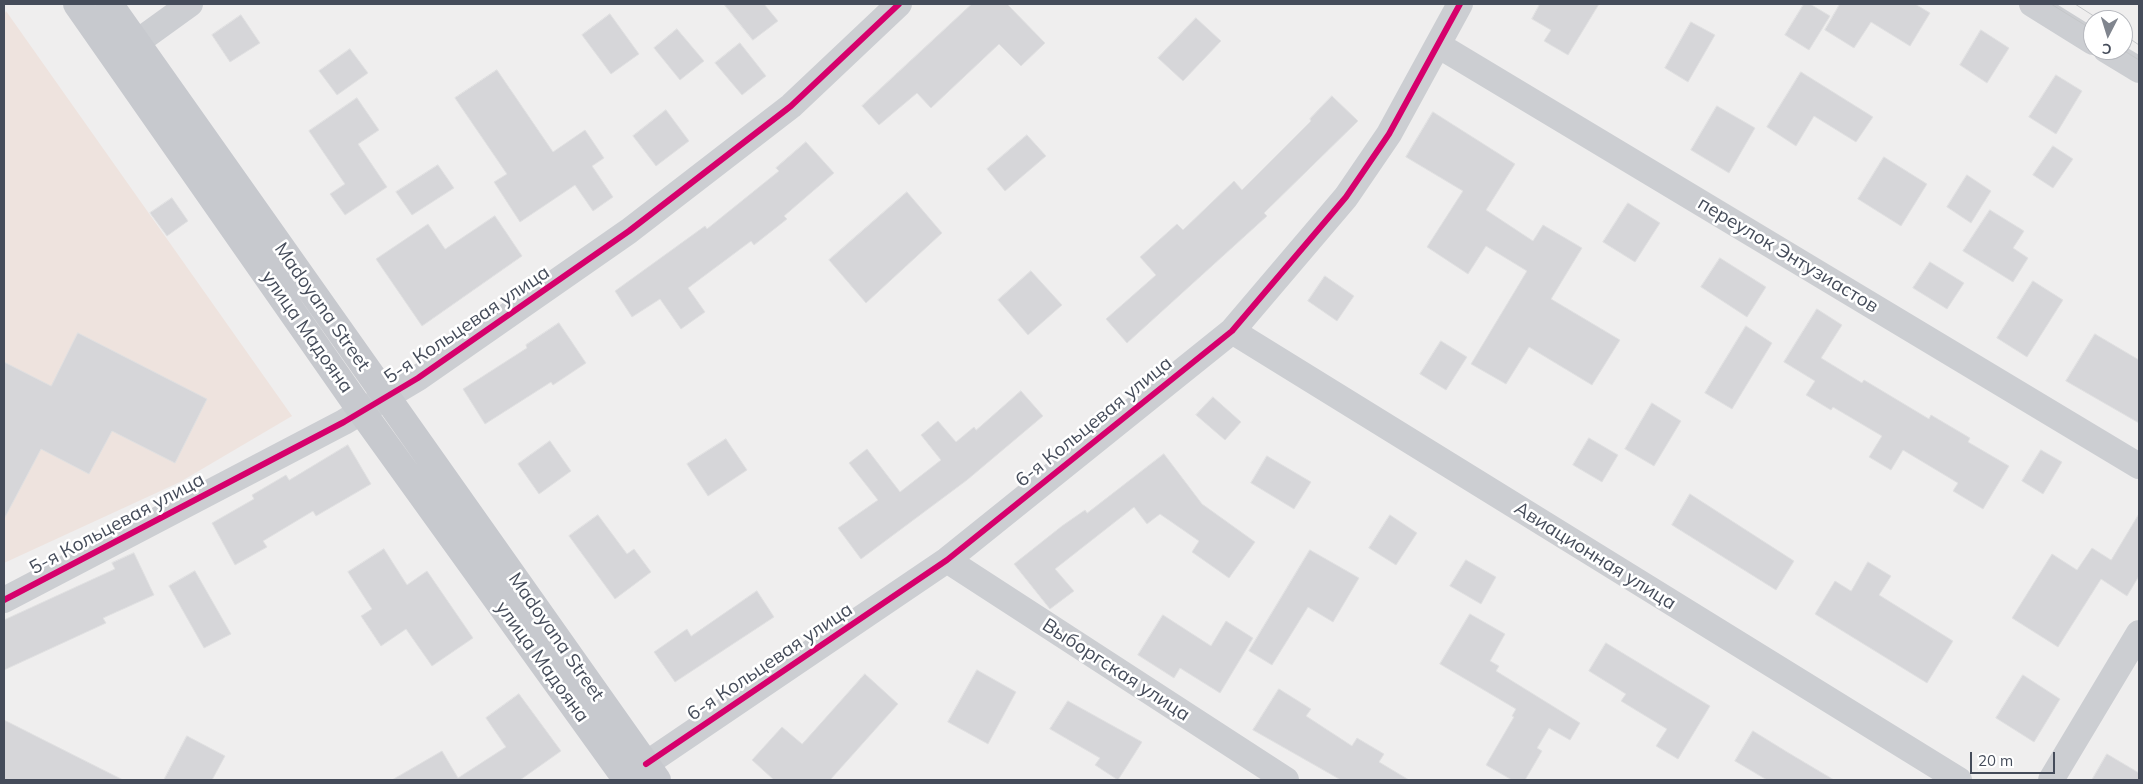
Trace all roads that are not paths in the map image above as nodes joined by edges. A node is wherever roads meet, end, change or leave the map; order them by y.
1 (77, 4) edge
2 (109, 4) edge
3 (190, 4) edge
4 (899, 4) edge
5 (1460, 4) edge
6 (2032, 4) edge
7 (2083, 36) edge
8 (136, 43) junction
9 (1438, 44) junction
10 (2122, 60) edge
11 (2139, 70) edge
12 (1232, 331) junction
13 (387, 398) junction
14 (362, 412) junction
15 (2139, 466) edge
16 (947, 560) junction
17 (4, 600) edge
18 (2139, 633) edge
19 (634, 776) edge
20 (1286, 780) edge
21 (1959, 780) edge
22 (2051, 780) edge

1 - 14 main road, улица Мадояна
2 - 8 main road, Madoyana Street
3 - 8 street
4 - 13 street, 5-я Кольцевая улица
5 - 9 street, 6-я Кольцевая улица
6 - 7 street
8 - 13 main road, Madoyana Street
9 - 12 street, 6-я Кольцевая улица
9 - 15 street, переулок Энтузиастов
10 - 11 street
12 - 16 street, 6-я Кольцевая улица
12 - 21 street, Авиационная улица
13 - 14 street, 5-я Кольцевая улица
13 - 19 main road, Madoyana Street
14 - 17 street, 5-я Кольцевая улица
14 - 19 main road, улица Мадояна
16 - 19 street, 6-я Кольцевая улица
16 - 20 street, Выборгская улица
18 - 22 street

